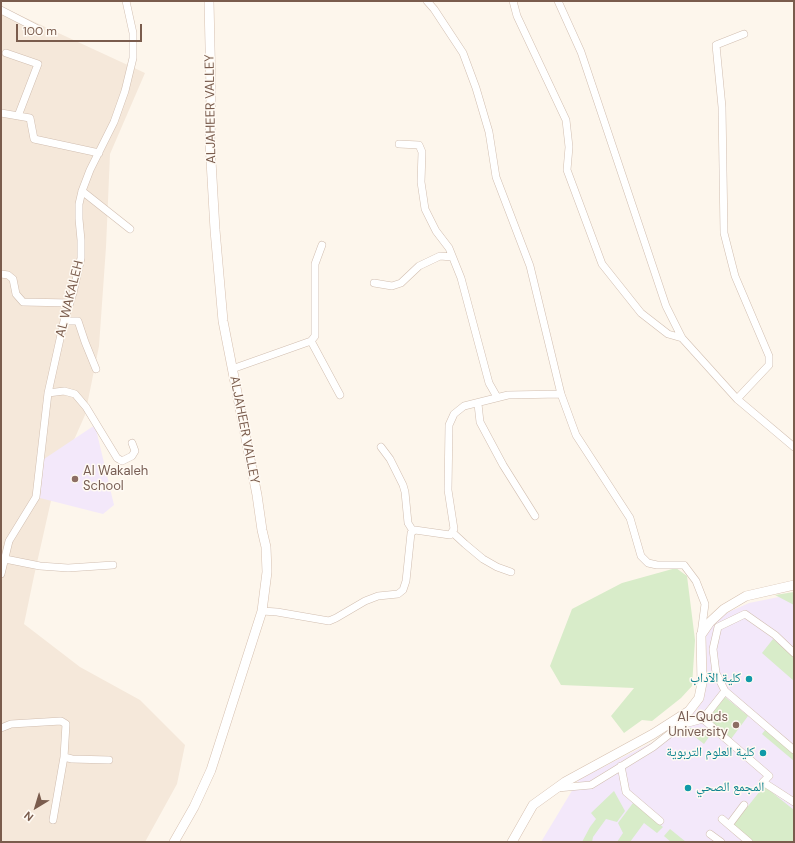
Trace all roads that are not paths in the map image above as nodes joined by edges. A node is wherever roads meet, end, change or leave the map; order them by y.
1 (126, 1) edge
2 (209, 1) edge
3 (427, 1) edge
4 (513, 1) edge
5 (558, 1) edge
6 (1, 10) edge
7 (40, 30) dead end
8 (744, 34) dead end
9 (6, 53) dead end
10 (1, 113) edge
11 (18, 116) junction
12 (399, 144) dead end
13 (99, 153) junction
14 (82, 191) junction
15 (130, 229) dead end
16 (322, 245) dead end
17 (452, 257) junction
18 (1, 274) edge
19 (374, 283) dead end
20 (70, 303) junction
21 (64, 321) junction
22 (682, 338) junction
23 (311, 341) junction
24 (96, 368) dead end
25 (232, 369) junction
26 (48, 393) junction
27 (340, 394) dead end
28 (560, 394) junction
29 (497, 397) junction
30 (737, 399) junction
31 (478, 404) junction
32 (132, 443) dead end
33 (381, 447) dead end
34 (794, 447) edge
35 (535, 516) dead end
36 (413, 531) junction
37 (452, 532) junction
38 (5, 559) junction
39 (113, 565) dead end
40 (511, 572) dead end
41 (1, 574) edge
42 (794, 585) edge
43 (262, 611) junction
44 (701, 635) junction
45 (794, 653) edge
46 (725, 691) junction
47 (704, 719) junction
48 (1, 728) edge
49 (794, 750) edge
50 (64, 757) junction
51 (109, 760) dead end
52 (621, 766) junction
53 (557, 788) junction
54 (794, 802) edge
55 (744, 805) dead end
56 (722, 819) dead end
57 (53, 820) dead end
58 (660, 821) dead end
59 (729, 825) junction
60 (710, 834) dead end
61 (174, 842) edge
62 (512, 842) edge
63 (721, 842) edge
64 (749, 842) edge

1 - 13 street, AL WAKALEH
2 - 25 street, ALJAHEER VALLEY
3 - 28 street
4 - 22 street
5 - 22 street
6 - 7 street
8 - 30 street
9 - 11 street
10 - 11 street
11 - 13 street
12 - 17 street
13 - 14 street, AL WAKALEH
14 - 15 street
14 - 20 street, AL WAKALEH
16 - 23 street
17 - 19 street
17 - 29 street
18 - 20 street
20 - 21 street, AL WAKALEH
21 - 24 street
21 - 26 street, AL WAKALEH
22 - 30 street
23 - 25 street
23 - 27 street
25 - 43 street, ALJAHEER VALLEY
26 - 32 street
26 - 38 street, AL WAKALEH
28 - 29 street
28 - 44 street
29 - 31 street
30 - 34 street
31 - 35 street
31 - 37 street
33 - 36 street
36 - 37 street
36 - 43 street
37 - 40 street
38 - 39 street
38 - 41 street, AL WAKALEH
42 - 44 street
43 - 61 street, ALJAHEER VALLEY
44 - 53 street
45 - 46 street
46 - 47 street
46 - 49 street
47 - 52 street
47 - 54 street
48 - 50 street
50 - 51 street
50 - 57 street
52 - 53 street
52 - 58 street
53 - 62 street
55 - 59 street
56 - 59 street
59 - 64 street
60 - 63 street

